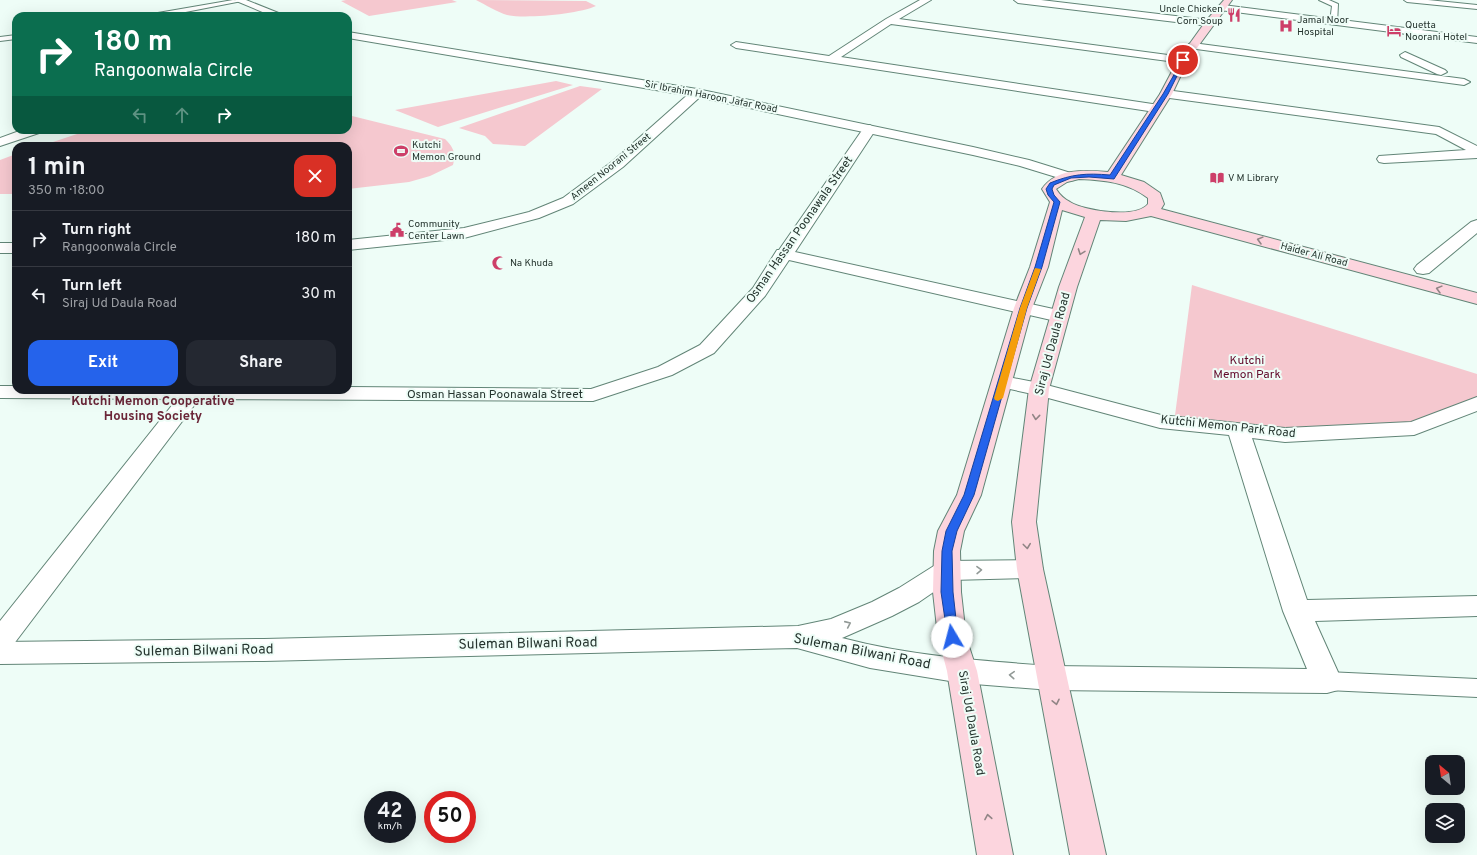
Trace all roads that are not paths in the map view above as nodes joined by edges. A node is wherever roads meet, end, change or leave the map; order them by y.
1 (238, 0) edge
2 (927, 0) edge
3 (1018, 0) edge
4 (1322, 0) edge
5 (1407, 0) edge
6 (1225, 4) edge
7 (1477, 7) edge
8 (174, 12) edge
9 (270, 12) edge
10 (889, 21) junction
11 (1334, 22) junction
12 (1209, 23) junction
13 (352, 37) edge
14 (12, 38) edge
15 (0, 39) edge
16 (1477, 40) edge
17 (736, 45) dead end
18 (1193, 46) junction
19 (1405, 55) dead end
20 (831, 59) junction
21 (1183, 60) junction
22 (697, 93) junction
23 (1166, 94) junction
24 (1155, 108) junction
25 (870, 129) junction
26 (23, 134) edge
27 (0, 142) edge
28 (1477, 152) edge
29 (1384, 159) dead end
30 (1070, 177) junction
31 (1112, 177) junction
32 (1057, 202) junction
33 (1153, 203) junction
34 (1185, 204) dead end
35 (1094, 215) junction
36 (1262, 225) dead end
37 (1477, 225) edge
38 (352, 245) edge
39 (0, 248) edge
40 (12, 248) edge
41 (784, 254) junction
42 (1423, 269) junction
43 (1477, 284) edge
44 (1477, 300) edge
45 (1023, 308) junction
46 (1060, 316) junction
47 (1003, 382) junction
48 (1039, 389) junction
49 (0, 392) edge
50 (12, 392) edge
51 (352, 393) edge
52 (181, 394) edge
53 (1477, 403) edge
54 (1238, 430) junction
55 (1030, 569) junction
56 (946, 571) junction
57 (1477, 606) edge
58 (1296, 611) junction
59 (797, 637) junction
60 (0, 641) edge
61 (0, 653) edge
62 (962, 671) junction
63 (1051, 678) junction
64 (1327, 681) junction
65 (1477, 688) edge
66 (995, 855) edge
67 (1088, 855) edge

1 - 8 lane
1 - 9 street
2 - 10 street
3 - 12 street
4 - 11 lane
5 - 7 lane
6 - 11 street
6 - 12 main road
10 - 20 street
10 - 21 street
11 - 16 street
12 - 18 main road
13 - 22 street, Sir Ibrahim Haroon Jafar Road
14 - 15 lane
17 - 20 street
18 - 19 street
18 - 21 main road
20 - 24 street
21 - 23 main road
22 - 25 street, Sir Ibrahim Haroon Jafar Road
22 - 38 street, Ameen Noorani Street
23 - 24 main road
23 - 28 street
24 - 31 main road
25 - 30 street, Sir Ibrahim Haroon Jafar Road
25 - 41 street, Osman Hassan Poonawala Street
26 - 27 street
28 - 29 street
30 - 31 main road
30 - 32 main road
31 - 33 main road
32 - 35 main road
32 - 45 main road, Siraj Ud Daula Road
33 - 34 main road
33 - 35 main road
44 -> 33 main road, Haider Ali Road
35 -> 46 main road, Siraj Ud Daula Road
36 - 42 main road, Haider Ali Road
37 - 42 street
39 - 40 street
41 - 45 street
41 - 51 street, Osman Hassan Poonawala Street
42 - 43 main road, Haider Ali Road
45 - 46 street
45 - 47 main road, Siraj Ud Daula Road
46 - 48 main road, Siraj Ud Daula Road
47 - 48 street, Kutchi Memon Park Road
47 - 56 main road, Siraj Ud Daula Road
48 - 54 street, Kutchi Memon Park Road
48 -> 55 main road, Siraj Ud Daula Road
49 - 50 street, Osman Hassan Poonawala Street
52 - 60 street
53 - 54 street, Kutchi Memon Park Road
54 - 58 street
56 -> 55 street
55 - 63 main road, Siraj Ud Daula Road
59 -> 56 street
56 - 62 main road, Siraj Ud Daula Road
57 - 58 street
58 - 64 street
59 - 61 street, Suleman Bilwani Road
59 - 62 street, Suleman Bilwani Road
63 -> 62 street, Suleman Bilwani Road
66 -> 62 main road, Siraj Ud Daula Road
63 - 64 street, Suleman Bilwani Road
63 -> 67 main road, Siraj Ud Daula Road
64 - 65 lane

